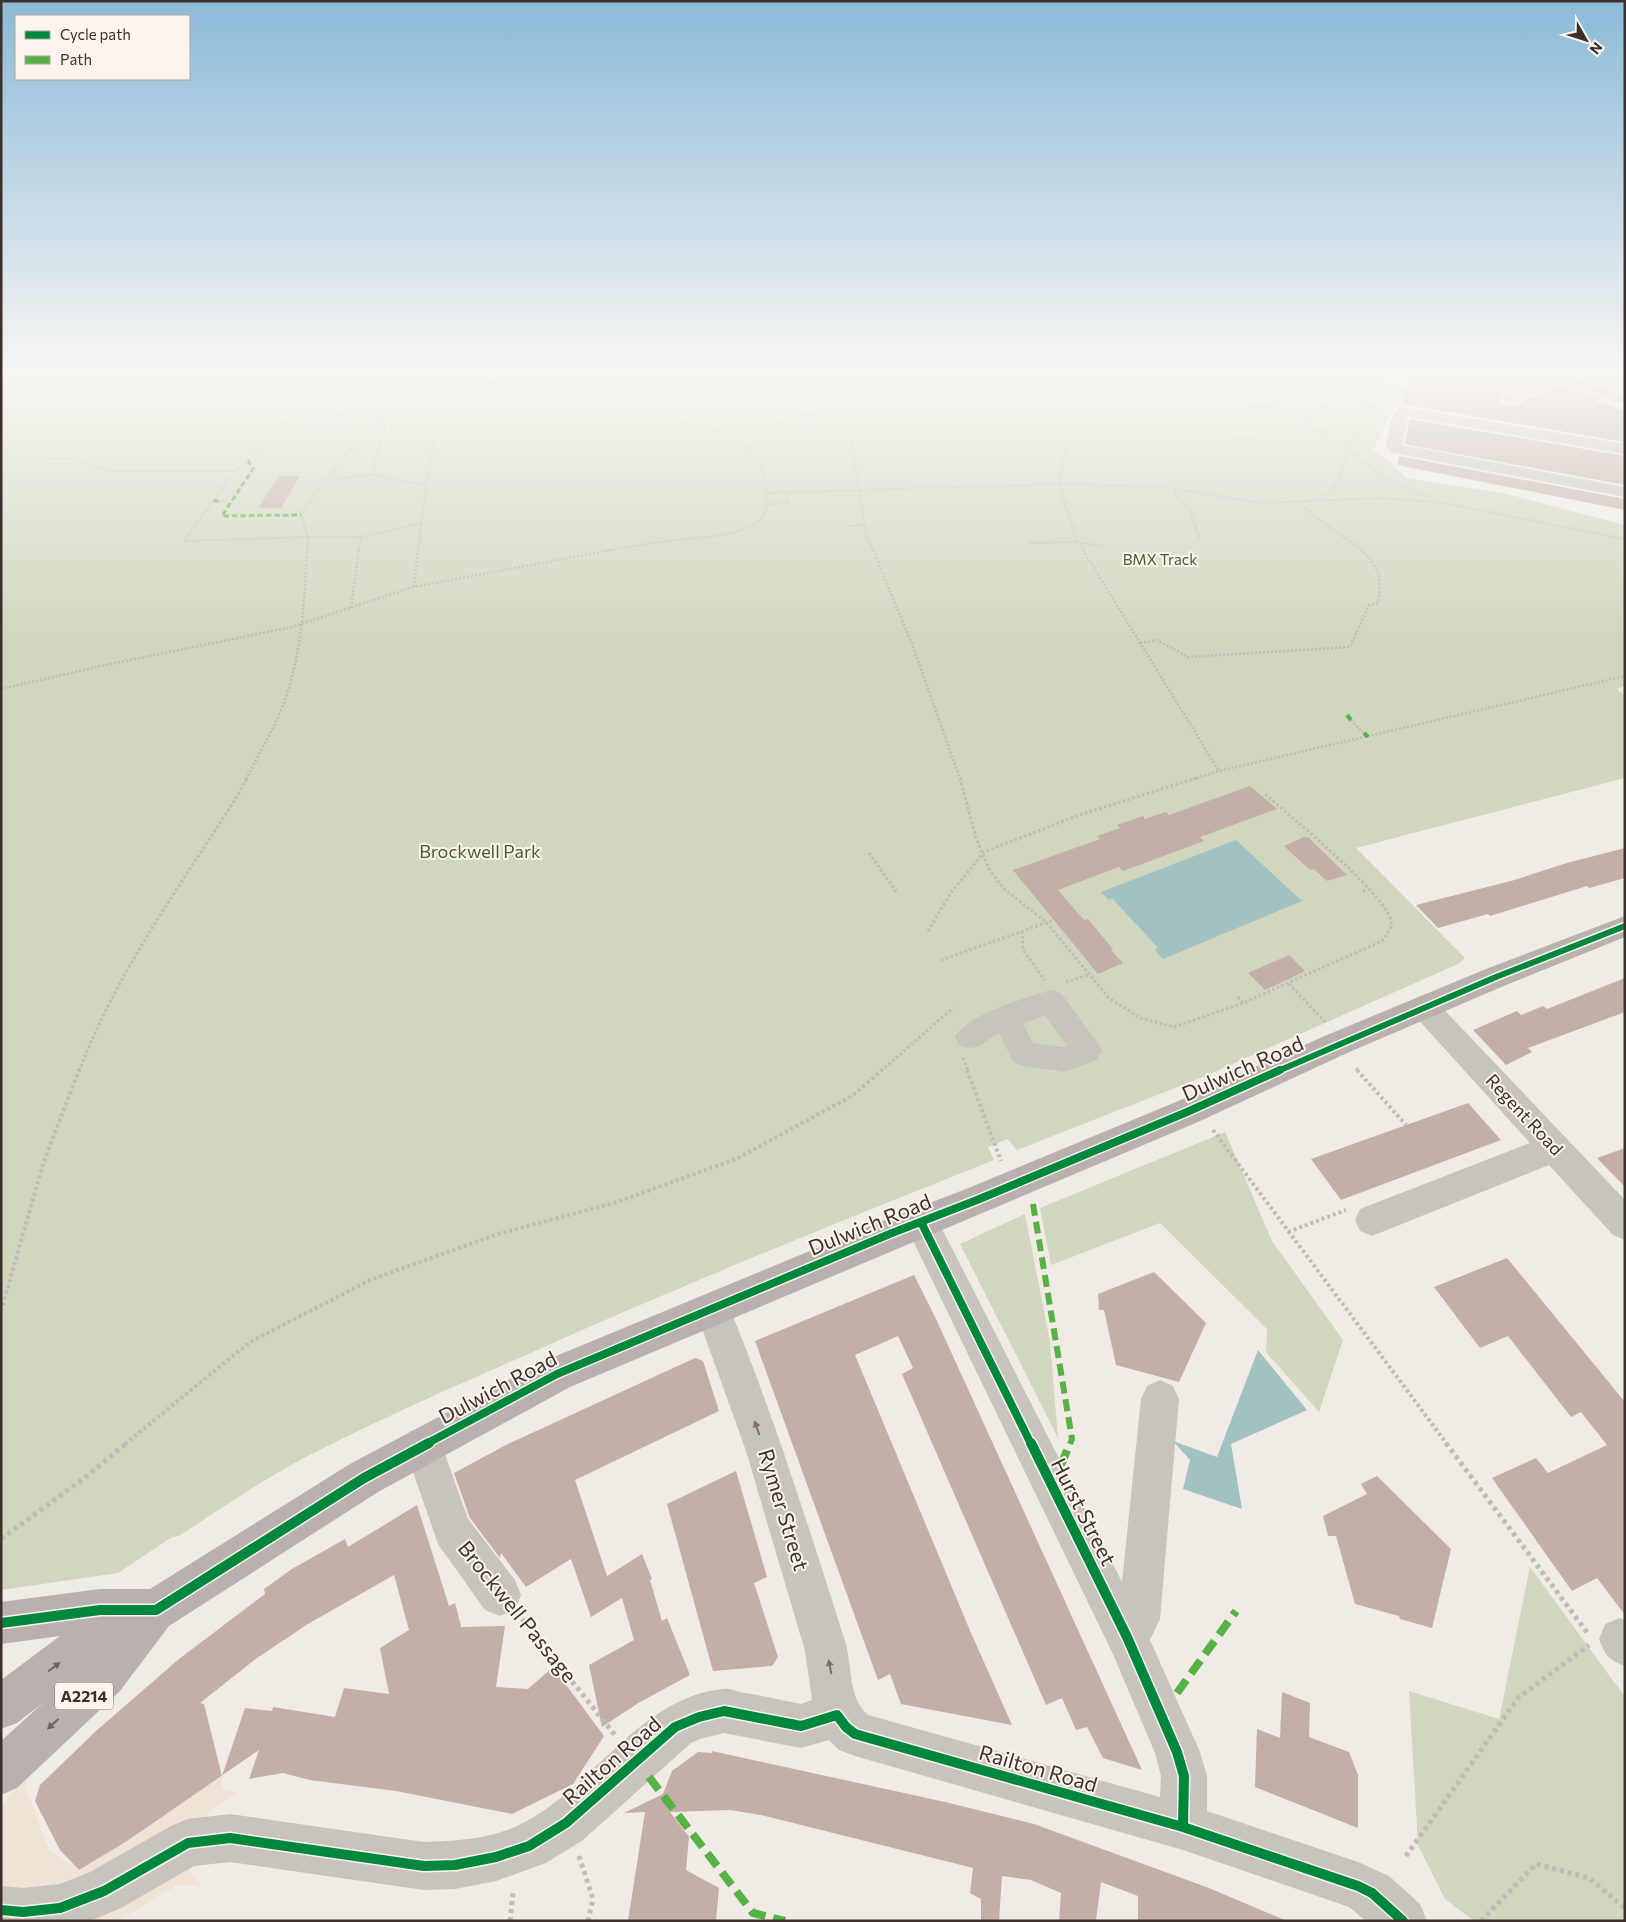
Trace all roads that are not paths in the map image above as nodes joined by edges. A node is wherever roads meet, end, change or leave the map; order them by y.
1 (1467, 463) edge
2 (1625, 492) edge
3 (1621, 931) edge
4 (1424, 1007) junction
5 (1006, 1019) junction
6 (965, 1045) road end
7 (1555, 1148) junction
8 (1372, 1220) dead end
9 (921, 1222) junction
10 (1625, 1224) edge
11 (713, 1309) junction
12 (1160, 1399) dead end
13 (423, 1446) junction
14 (500, 1595) road end
15 (156, 1610) junction
16 (1, 1623) edge
17 (1127, 1637) junction
18 (1, 1707) edge
19 (837, 1715) junction
20 (1, 1772) edge
21 (1183, 1827) junction
22 (1, 1910) edge
23 (1404, 1921) edge

1 - 2 street
3 - 4 main road, Dulwich Road / A2214
4 - 7 street, Regent Road
4 - 9 main road, Dulwich Road / A2214
5 - 5 street
5 - 6 street
7 - 8 street
7 - 10 street, Regent Road
9 - 11 main road, Dulwich Road / A2214
9 - 17 street, Hurst Street
11 - 13 main road, Dulwich Road / A2214
19 -> 11 street, Rymer Street
12 - 17 street
13 - 14 street, Brockwell Passage
13 - 15 main road, Dulwich Road / A2214
15 - 16 main road
18 -> 15 main road, Dulwich Road / A2214
15 -> 20 main road, Dulwich Road / A2214
17 - 21 street, Hurst Street
19 - 21 street, Railton Road
19 - 22 street, Railton Road
21 - 23 street, Railton Road

